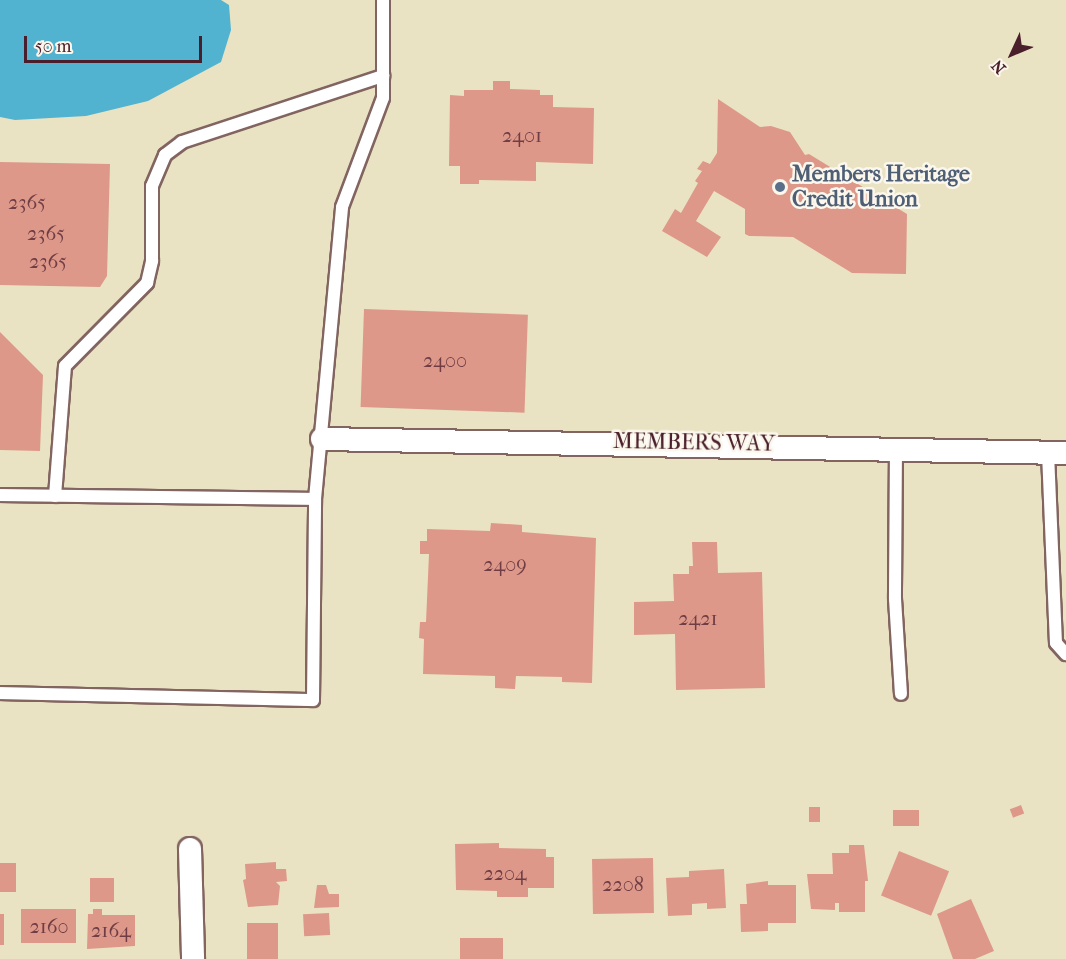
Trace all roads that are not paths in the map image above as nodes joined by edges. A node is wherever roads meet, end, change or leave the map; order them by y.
1 (383, 0) edge
2 (383, 76) junction
3 (322, 439) junction
4 (896, 447) junction
5 (1057, 453) edge
6 (0, 495) edge
7 (55, 496) junction
8 (315, 499) junction
9 (1066, 654) edge
10 (0, 693) edge
11 (901, 694) dead end
12 (190, 849) dead end
13 (193, 959) edge

1 - 2 lane
2 - 3 lane
2 - 7 lane
3 - 4 street, MEMBERS WAY
3 - 8 lane
4 - 5 street, MEMBERS WAY
4 - 11 lane
5 - 9 lane
6 - 7 lane
7 - 8 lane
8 - 10 lane
12 - 13 street

